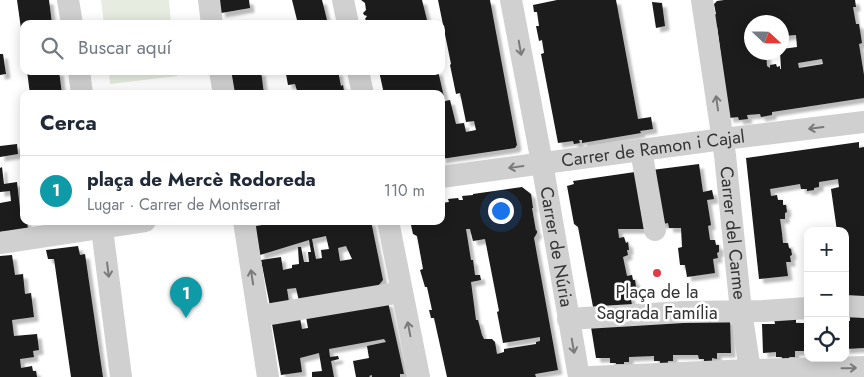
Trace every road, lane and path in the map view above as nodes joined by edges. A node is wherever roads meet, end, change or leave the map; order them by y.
1 (68, 0) edge
2 (209, 0) edge
3 (343, 0) edge
4 (512, 0) edge
5 (702, 0) edge
6 (71, 20) edge
7 (212, 20) edge
8 (347, 20) edge
9 (80, 75) edge
10 (221, 75) edge
11 (359, 75) edge
12 (81, 90) edge
13 (223, 90) edge
14 (362, 90) edge
15 (864, 122) edge
16 (723, 139) junction
17 (641, 150) junction
18 (542, 163) junction
19 (445, 176) edge
20 (102, 225) edge
21 (245, 225) edge
22 (389, 225) edge
23 (655, 230) dead end
24 (0, 243) edge
25 (402, 292) junction
26 (849, 306) edge
27 (864, 307) edge
28 (804, 308) edge
29 (741, 311) junction
30 (259, 316) junction
31 (568, 319) junction
32 (864, 367) edge
33 (750, 374) edge
34 (121, 377) edge
35 (268, 377) edge
36 (419, 377) edge
37 (579, 377) edge
38 (590, 377) edge

1 - 6 street
2 - 7 street
3 - 8 street
4 -> 18 street, Carrer de Núria
16 -> 5 street, Carrer del Carme
9 - 12 street
10 - 13 street
11 - 14 street
15 -> 16 street, Carrer de Ramon i Cajal
16 - 17 street, Carrer de Ramon i Cajal
16 - 29 street, Carrer del Carme
17 - 18 street, Carrer de Ramon i Cajal
17 - 23 street
18 -> 19 street, Carrer de Ramon i Cajal
18 - 31 street, Carrer de Núria
20 - 24 street
20 -> 34 street
30 -> 21 street
22 - 25 street
25 - 30 street
36 -> 25 street
26 - 27 street
28 - 29 street
29 - 31 street
29 - 33 street, Carrer del Carme
30 - 35 street
31 -> 37 street, Carrer de Núria
33 -> 32 street
33 - 38 street

